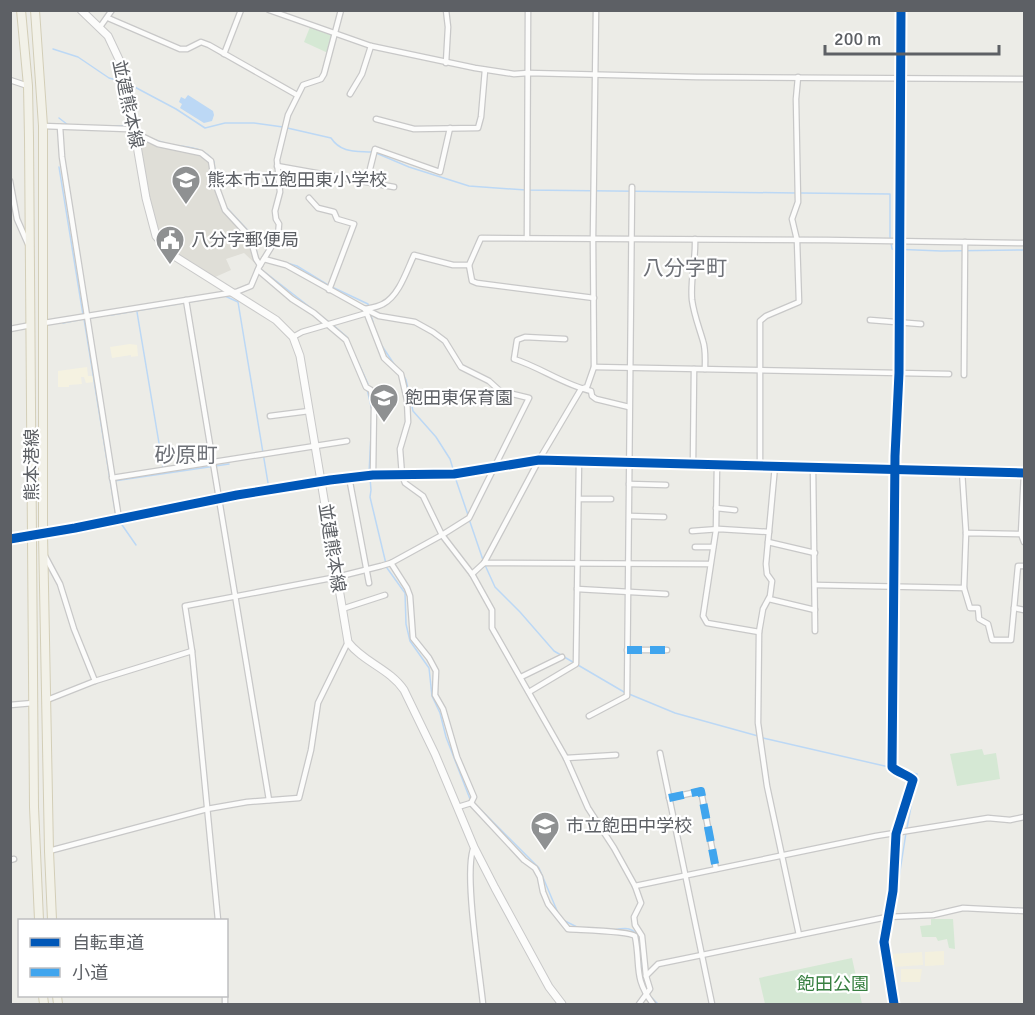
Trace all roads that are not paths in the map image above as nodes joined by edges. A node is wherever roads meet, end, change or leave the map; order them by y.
1 (21, 10) edge
2 (35, 10) edge
3 (81, 10) edge
4 (112, 10) edge
5 (240, 10) edge
6 (269, 10) edge
7 (341, 10) edge
8 (446, 10) edge
9 (528, 10) edge
10 (596, 10) edge
11 (902, 10) edge
12 (108, 18) junction
13 (100, 27) junction
14 (335, 35) junction
15 (371, 46) junction
16 (224, 54) junction
17 (446, 63) junction
18 (485, 70) junction
19 (528, 73) junction
20 (595, 74) junction
21 (798, 77) junction
22 (901, 78) junction
23 (1024, 79) edge
24 (10, 80) edge
25 (28, 86) junction
26 (350, 94) dead end
27 (297, 95) junction
28 (376, 119) dead end
29 (43, 126) junction
30 (60, 127) junction
31 (450, 128) junction
32 (135, 132) junction
33 (277, 166) junction
34 (10, 181) edge
35 (367, 181) junction
36 (394, 187) dead end
37 (632, 187) dead end
38 (309, 198) dead end
39 (527, 238) junction
40 (593, 238) junction
41 (632, 239) junction
42 (695, 239) junction
43 (797, 240) junction
44 (899, 241) junction
45 (1024, 243) edge
46 (965, 244) junction
47 (30, 248) junction
48 (264, 259) junction
49 (469, 265) junction
50 (259, 268) junction
51 (329, 290) junction
52 (231, 293) junction
53 (594, 298) junction
54 (186, 300) junction
55 (366, 311) junction
56 (87, 316) junction
57 (870, 320) dead end
58 (44, 323) junction
59 (899, 323) junction
60 (328, 324) junction
61 (921, 324) dead end
62 (31, 325) junction
63 (10, 329) edge
64 (293, 337) junction
65 (565, 339) dead end
66 (594, 367) junction
67 (631, 368) junction
68 (694, 369) junction
69 (705, 369) junction
70 (762, 370) junction
71 (899, 373) junction
72 (949, 375) dead end
73 (963, 375) dead end
74 (581, 389) junction
75 (629, 407) junction
76 (309, 411) junction
77 (270, 416) dead end
78 (347, 441) dead end
79 (315, 446) junction
80 (539, 460) junction
81 (579, 460) junction
82 (214, 461) junction
83 (629, 462) junction
84 (693, 464) junction
85 (717, 465) junction
86 (760, 466) junction
87 (775, 466) junction
88 (813, 467) junction
89 (493, 468) junction
90 (896, 470) junction
91 (962, 471) junction
92 (1024, 473) edge
93 (373, 475) junction
94 (402, 475) junction
95 (349, 477) junction
96 (112, 478) junction
97 (321, 482) junction
98 (629, 484) junction
99 (666, 485) dead end
100 (220, 499) junction
101 (579, 499) junction
102 (611, 500) dead end
103 (716, 508) junction
104 (735, 510) dead end
105 (630, 516) junction
106 (663, 517) dead end
107 (119, 519) junction
108 (716, 530) junction
109 (692, 531) dead end
110 (769, 532) junction
111 (966, 533) junction
112 (43, 534) junction
113 (1021, 534) junction
114 (32, 535) junction
115 (442, 535) junction
116 (10, 538) edge
117 (768, 542) junction
118 (1024, 542) edge
119 (695, 547) dead end
120 (713, 548) junction
121 (43, 553) junction
122 (814, 553) junction
123 (391, 563) junction
124 (484, 563) junction
125 (578, 563) junction
126 (629, 563) junction
127 (710, 564) junction
128 (1024, 566) edge
129 (366, 569) junction
130 (472, 574) junction
131 (337, 577) junction
132 (369, 583) dead end
133 (815, 585) junction
134 (894, 587) junction
135 (964, 588) junction
136 (577, 589) junction
137 (628, 591) junction
138 (666, 594) dead end
139 (385, 595) dead end
140 (236, 596) junction
141 (769, 599) junction
142 (1014, 608) junction
143 (342, 609) junction
144 (815, 610) junction
145 (1024, 610) edge
146 (815, 631) dead end
147 (759, 632) junction
148 (348, 642) junction
149 (627, 650) junction
150 (667, 650) dead end
151 (192, 651) junction
152 (562, 657) dead end
153 (521, 677) junction
154 (95, 681) junction
155 (529, 692) junction
156 (47, 700) junction
157 (33, 703) junction
158 (10, 705) edge
159 (589, 716) dead end
160 (660, 753) dead end
161 (616, 755) dead end
162 (566, 758) junction
163 (669, 798) junction
164 (269, 801) junction
165 (471, 803) junction
166 (458, 807) junction
167 (207, 809) junction
168 (1024, 817) edge
169 (896, 834) junction
170 (474, 847) junction
171 (49, 851) junction
172 (35, 854) junction
173 (782, 855) junction
174 (716, 869) junction
175 (685, 876) junction
176 (634, 886) junction
177 (1024, 911) edge
178 (887, 917) junction
179 (39, 919) edge
180 (52, 919) edge
181 (218, 919) edge
182 (799, 935) junction
183 (702, 954) junction
184 (646, 976) junction
185 (646, 995) junction
186 (483, 1005) edge
187 (562, 1005) edge
188 (639, 1005) edge
189 (653, 1005) edge
190 (712, 1005) edge
191 (894, 1005) edge

1 - 25 main road, 熊本港線
2 - 29 main road, 熊本港線
3 - 13 main road, 並建熊本線
4 - 12 street
5 - 16 street
6 - 14 street
7 - 14 street
8 - 17 street
9 - 19 street
10 - 20 street
11 - 22 street
12 - 13 street
12 - 16 street
13 - 32 main road, 並建熊本線
14 - 15 street
14 - 27 street
15 - 17 street
15 - 26 street
16 - 27 street
17 - 18 street
18 - 19 street
18 - 31 street
19 - 20 street
19 - 39 street
20 - 21 street
20 - 40 street
21 - 22 street
21 - 43 street
22 - 23 street
22 - 44 street
24 - 25 street
25 - 47 main road, 熊本港線
27 - 33 street
28 - 31 street
29 - 30 street
29 - 58 main road, 熊本港線
30 - 32 street
30 - 56 street
31 - 35 street
32 - 50 street
32 - 52 main road, 並建熊本線
33 - 35 street
33 - 48 street
34 - 47 street
35 - 36 street
37 - 41 street
38 - 51 street
39 - 40 street
39 - 49 street
40 - 41 street
40 - 53 street
41 - 42 street
41 - 67 street
42 - 43 street
42 - 69 street
43 - 44 street
43 - 70 street
44 - 46 street
44 - 59 street
45 - 46 street
46 - 73 street
47 - 62 main road, 熊本港線
48 - 50 street
48 - 51 street
49 - 53 street
49 - 55 street
50 - 52 street
50 - 60 street
51 - 55 street
52 - 54 street
52 - 64 main road, 並建熊本線
53 - 66 street
54 - 56 street
54 - 82 street
55 - 60 street
55 - 89 street
55 - 94 street
56 - 58 street
56 - 96 street
57 - 59 street
58 - 62 main road
58 - 112 main road, 熊本港線
59 - 61 street
59 - 71 street
60 - 64 street
60 - 93 street
62 - 63 street
62 - 114 main road, 熊本港線
64 - 76 main road, 並建熊本線
65 - 74 street
66 - 67 street
66 - 74 street
67 - 68 street
67 - 75 street
68 - 69 street
68 - 84 street
69 - 70 street
70 - 71 street
70 - 86 street
71 - 72 street
71 - 90 street
74 - 75 street
74 - 80 street
75 - 83 street
76 - 77 street
76 - 79 main road, 並建熊本線
78 - 79 street
79 - 82 street
79 - 97 main road, 並建熊本線
80 - 81 main road
80 - 89 main road
80 - 124 street
81 - 83 main road
81 - 101 street
82 - 96 street
82 - 100 street
83 - 84 main road
83 - 98 street
84 - 85 main road
85 - 86 main road
85 - 103 street
86 - 87 main road
87 - 88 main road
87 - 110 street
88 - 90 main road
88 - 122 street
89 - 94 main road
89 - 115 street
90 - 91 main road
90 - 134 street
91 - 92 main road
91 - 111 street
92 - 113 street
93 - 94 main road
93 - 95 main road
94 - 115 street
95 - 97 main road
95 - 129 street
96 - 107 street
97 - 100 main road
97 - 131 main road, 並建熊本線
98 - 99 street
98 - 105 street
100 - 107 main road
100 - 140 street
101 - 102 street
101 - 125 street
103 - 104 street
103 - 108 street
105 - 106 street
105 - 126 street
107 - 112 main road
108 - 109 street
108 - 110 street
108 - 120 street
110 - 117 street
111 - 113 street
111 - 135 street
112 - 114 main road
112 - 121 main road, 熊本港線
113 - 118 street
114 - 116 main road
114 - 157 main road, 熊本港線
115 - 123 street
115 - 130 street
117 - 122 street
117 - 141 street
119 - 120 street
120 - 127 street
121 - 154 street
121 - 156 main road, 熊本港線
122 - 133 street
123 - 129 street
123 - 165 street
124 - 125 street
124 - 130 street
125 - 126 street
125 - 136 street
126 - 127 street
126 - 137 street
127 - 147 street
128 - 142 street
129 - 131 street
129 - 132 street
130 - 153 street
131 - 140 street
131 - 143 main road, 並建熊本線
133 - 134 street
133 - 144 street
134 - 135 street
134 - 169 street
135 - 142 street
136 - 137 street
136 - 155 street
137 - 138 street
137 - 149 street
139 - 143 street
140 - 151 street
140 - 164 street
141 - 144 street
141 - 147 street
142 - 145 street
143 - 148 main road, 並建熊本線
144 - 146 street
147 - 173 street
148 - 164 street
148 - 166 main road
149 - 150 street
149 - 159 street
151 - 154 street
151 - 167 street
152 - 153 street
153 - 155 street
154 - 156 street
155 - 162 street
156 - 157 main road
156 - 171 main road, 熊本港線
157 - 158 street
157 - 172 main road, 熊本港線
160 - 163 street
161 - 162 street
162 - 176 street
163 - 174 street
163 - 175 street
164 - 167 street
165 - 166 street
165 - 185 street
166 - 170 main road
167 - 171 street
167 - 181 street
168 - 169 street
169 - 173 street
169 - 178 street
170 - 186 street
170 - 187 main road
171 - 172 main road
171 - 180 main road, 熊本港線
172 - 179 main road, 熊本港線
173 - 174 street
173 - 182 street
174 - 175 street
175 - 176 street
175 - 183 street
176 - 184 street
177 - 178 street
178 - 182 street
178 - 191 street
182 - 183 street
183 - 184 street
183 - 190 street
184 - 185 street
185 - 188 street
185 - 189 street

